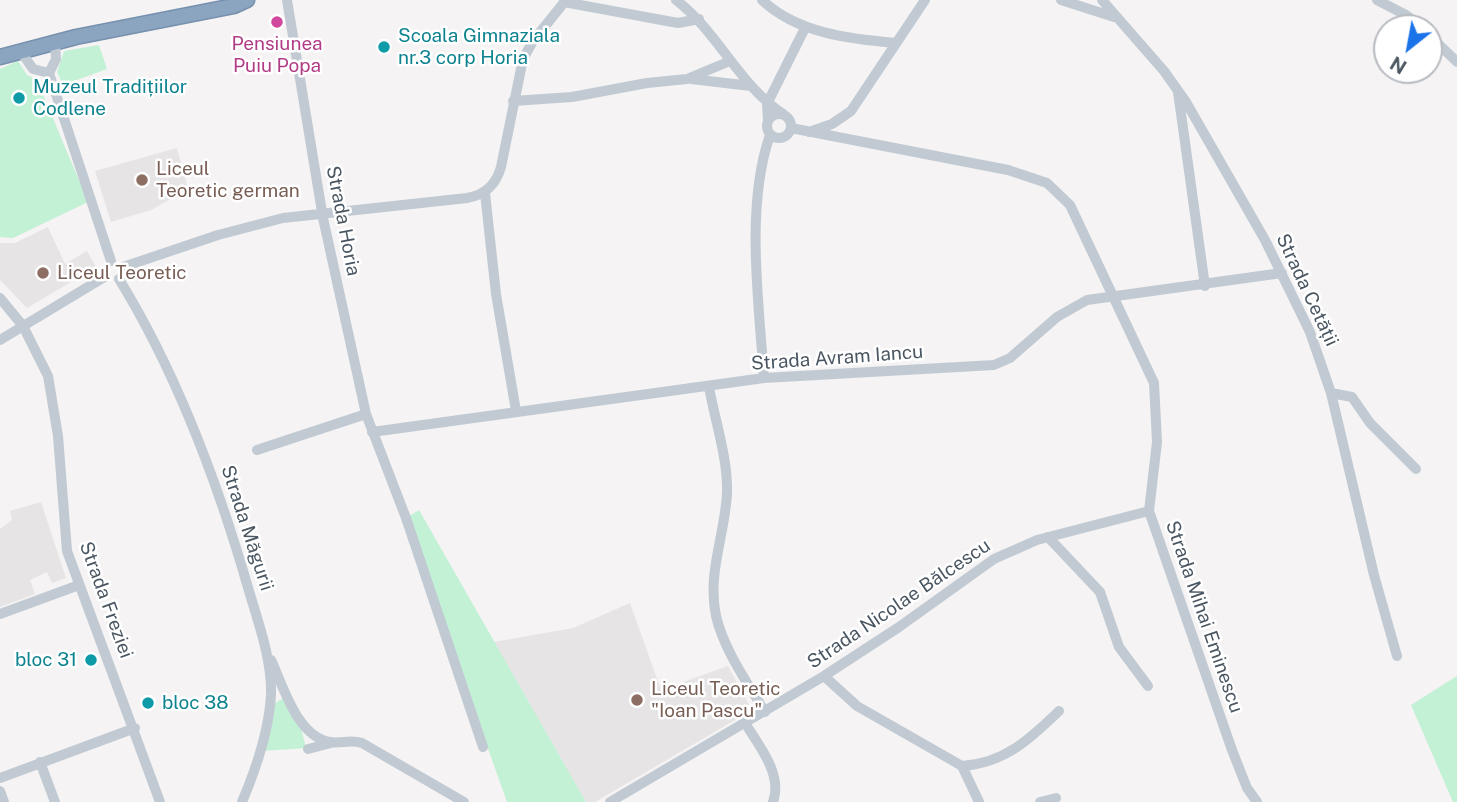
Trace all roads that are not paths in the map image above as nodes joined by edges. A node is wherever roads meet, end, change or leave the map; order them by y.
1 (247, 0) edge
2 (287, 0) edge
3 (676, 0) edge
4 (762, 0) edge
5 (926, 0) edge
6 (1061, 0) edge
7 (1102, 0) edge
8 (1377, 0) edge
9 (565, 1) edge
10 (1404, 14) edge
11 (1115, 18) junction
12 (699, 19) junction
13 (805, 27) junction
14 (55, 42) junction
15 (896, 43) junction
16 (1443, 48) edge
17 (20, 50) junction
18 (0, 57) edge
19 (730, 61) junction
20 (1457, 62) edge
21 (49, 73) junction
22 (687, 79) junction
23 (751, 86) junction
24 (1177, 88) junction
25 (513, 101) junction
26 (767, 104) junction
27 (783, 114) junction
28 (768, 121) junction
29 (791, 128) junction
30 (809, 132) junction
31 (770, 135) junction
32 (485, 193) junction
33 (322, 212) junction
34 (111, 261) junction
35 (123, 267) junction
36 (1282, 273) junction
37 (106, 276) junction
38 (119, 279) junction
39 (1205, 286) junction
40 (1111, 297) junction
41 (0, 298) edge
42 (23, 326) junction
43 (0, 340) edge
44 (764, 378) junction
45 (709, 387) junction
46 (1331, 393) junction
47 (516, 411) junction
48 (366, 414) junction
49 (372, 432) junction
50 (257, 450) dead end
51 (1416, 469) dead end
52 (1149, 511) junction
53 (1048, 537) junction
54 (79, 585) junction
55 (0, 614) edge
56 (266, 650) junction
57 (1397, 656) dead end
58 (824, 676) junction
59 (1148, 685) dead end
60 (1059, 711) dead end
61 (765, 712) junction
62 (745, 723) junction
63 (135, 729) junction
64 (331, 743) junction
65 (483, 747) dead end
66 (308, 749) dead end
67 (40, 762) junction
68 (962, 766) junction
69 (0, 778) edge
70 (0, 791) edge
71 (1056, 798) dead end
72 (775, 801) edge
73 (4, 802) edge
74 (55, 802) edge
75 (160, 802) edge
76 (242, 802) edge
77 (464, 802) edge
78 (610, 802) edge
79 (979, 802) edge
80 (1040, 802) edge
81 (1257, 802) edge

1 - 14 highway
2 - 33 street, Strada Horia
3 - 12 street
4 - 13 street
5 - 15 street
6 - 11 street
7 - 11 street, Strada Cetății
8 - 10 street
9 - 12 street
9 - 25 street
11 - 24 street, Strada Cetății
12 - 19 street
13 - 15 street
13 - 26 street
14 - 17 highway
14 - 21 street
15 - 30 street
16 - 20 street
17 - 18 highway
17 - 21 street
19 - 22 street
19 - 23 street
21 - 34 street
22 - 23 street
22 - 25 street
23 - 26 street
24 - 36 street, Strada Cetății
24 - 39 street
25 - 32 street
26 - 27 street
26 - 28 street
27 - 28 street
27 - 29 street
28 - 31 street
29 - 30 street, Strada Mihai Eminescu
29 - 31 street
30 - 40 street, Strada Mihai Eminescu
31 - 44 street
32 - 33 street
32 - 47 street
33 - 35 street
33 - 48 street, Strada Horia
34 - 35 street
34 - 37 street
35 - 38 street
36 - 39 street, Strada Avram Iancu
36 - 46 street, Strada Cetății
37 - 38 street
37 - 42 street
38 - 56 street, Strada Măgurii
39 - 40 street, Strada Avram Iancu
40 - 44 street, Strada Avram Iancu
40 - 52 street, Strada Mihai Eminescu
41 - 42 street, Strada Freziei
42 - 43 street
42 - 54 street, Strada Freziei
44 - 45 street, Strada Avram Iancu
45 - 47 street, Strada Avram Iancu
45 - 61 street
46 - 51 street
46 - 57 street, Strada Cetății
47 - 49 street, Strada Avram Iancu
48 - 49 street, Strada Horia
48 - 50 street
49 - 65 street, Strada Horia
52 - 53 street, Strada Nicolae Bălcescu
52 - 81 street, Strada Mihai Eminescu
53 - 58 street, Strada Nicolae Bălcescu
53 - 59 street
54 - 55 street
54 - 63 street, Strada Freziei
56 - 64 street
56 - 76 street, Strada Măgurii
58 - 61 street, Strada Nicolae Bălcescu
58 - 68 street
60 - 68 street
61 - 62 street, Strada Nicolae Bălcescu
62 - 72 street
62 - 78 street, Strada Nicolae Bălcescu
63 - 67 street
63 - 75 street, Strada Freziei
64 - 66 street
64 - 77 street
67 - 69 street
67 - 74 street
68 - 79 street
70 - 73 street
71 - 80 street

